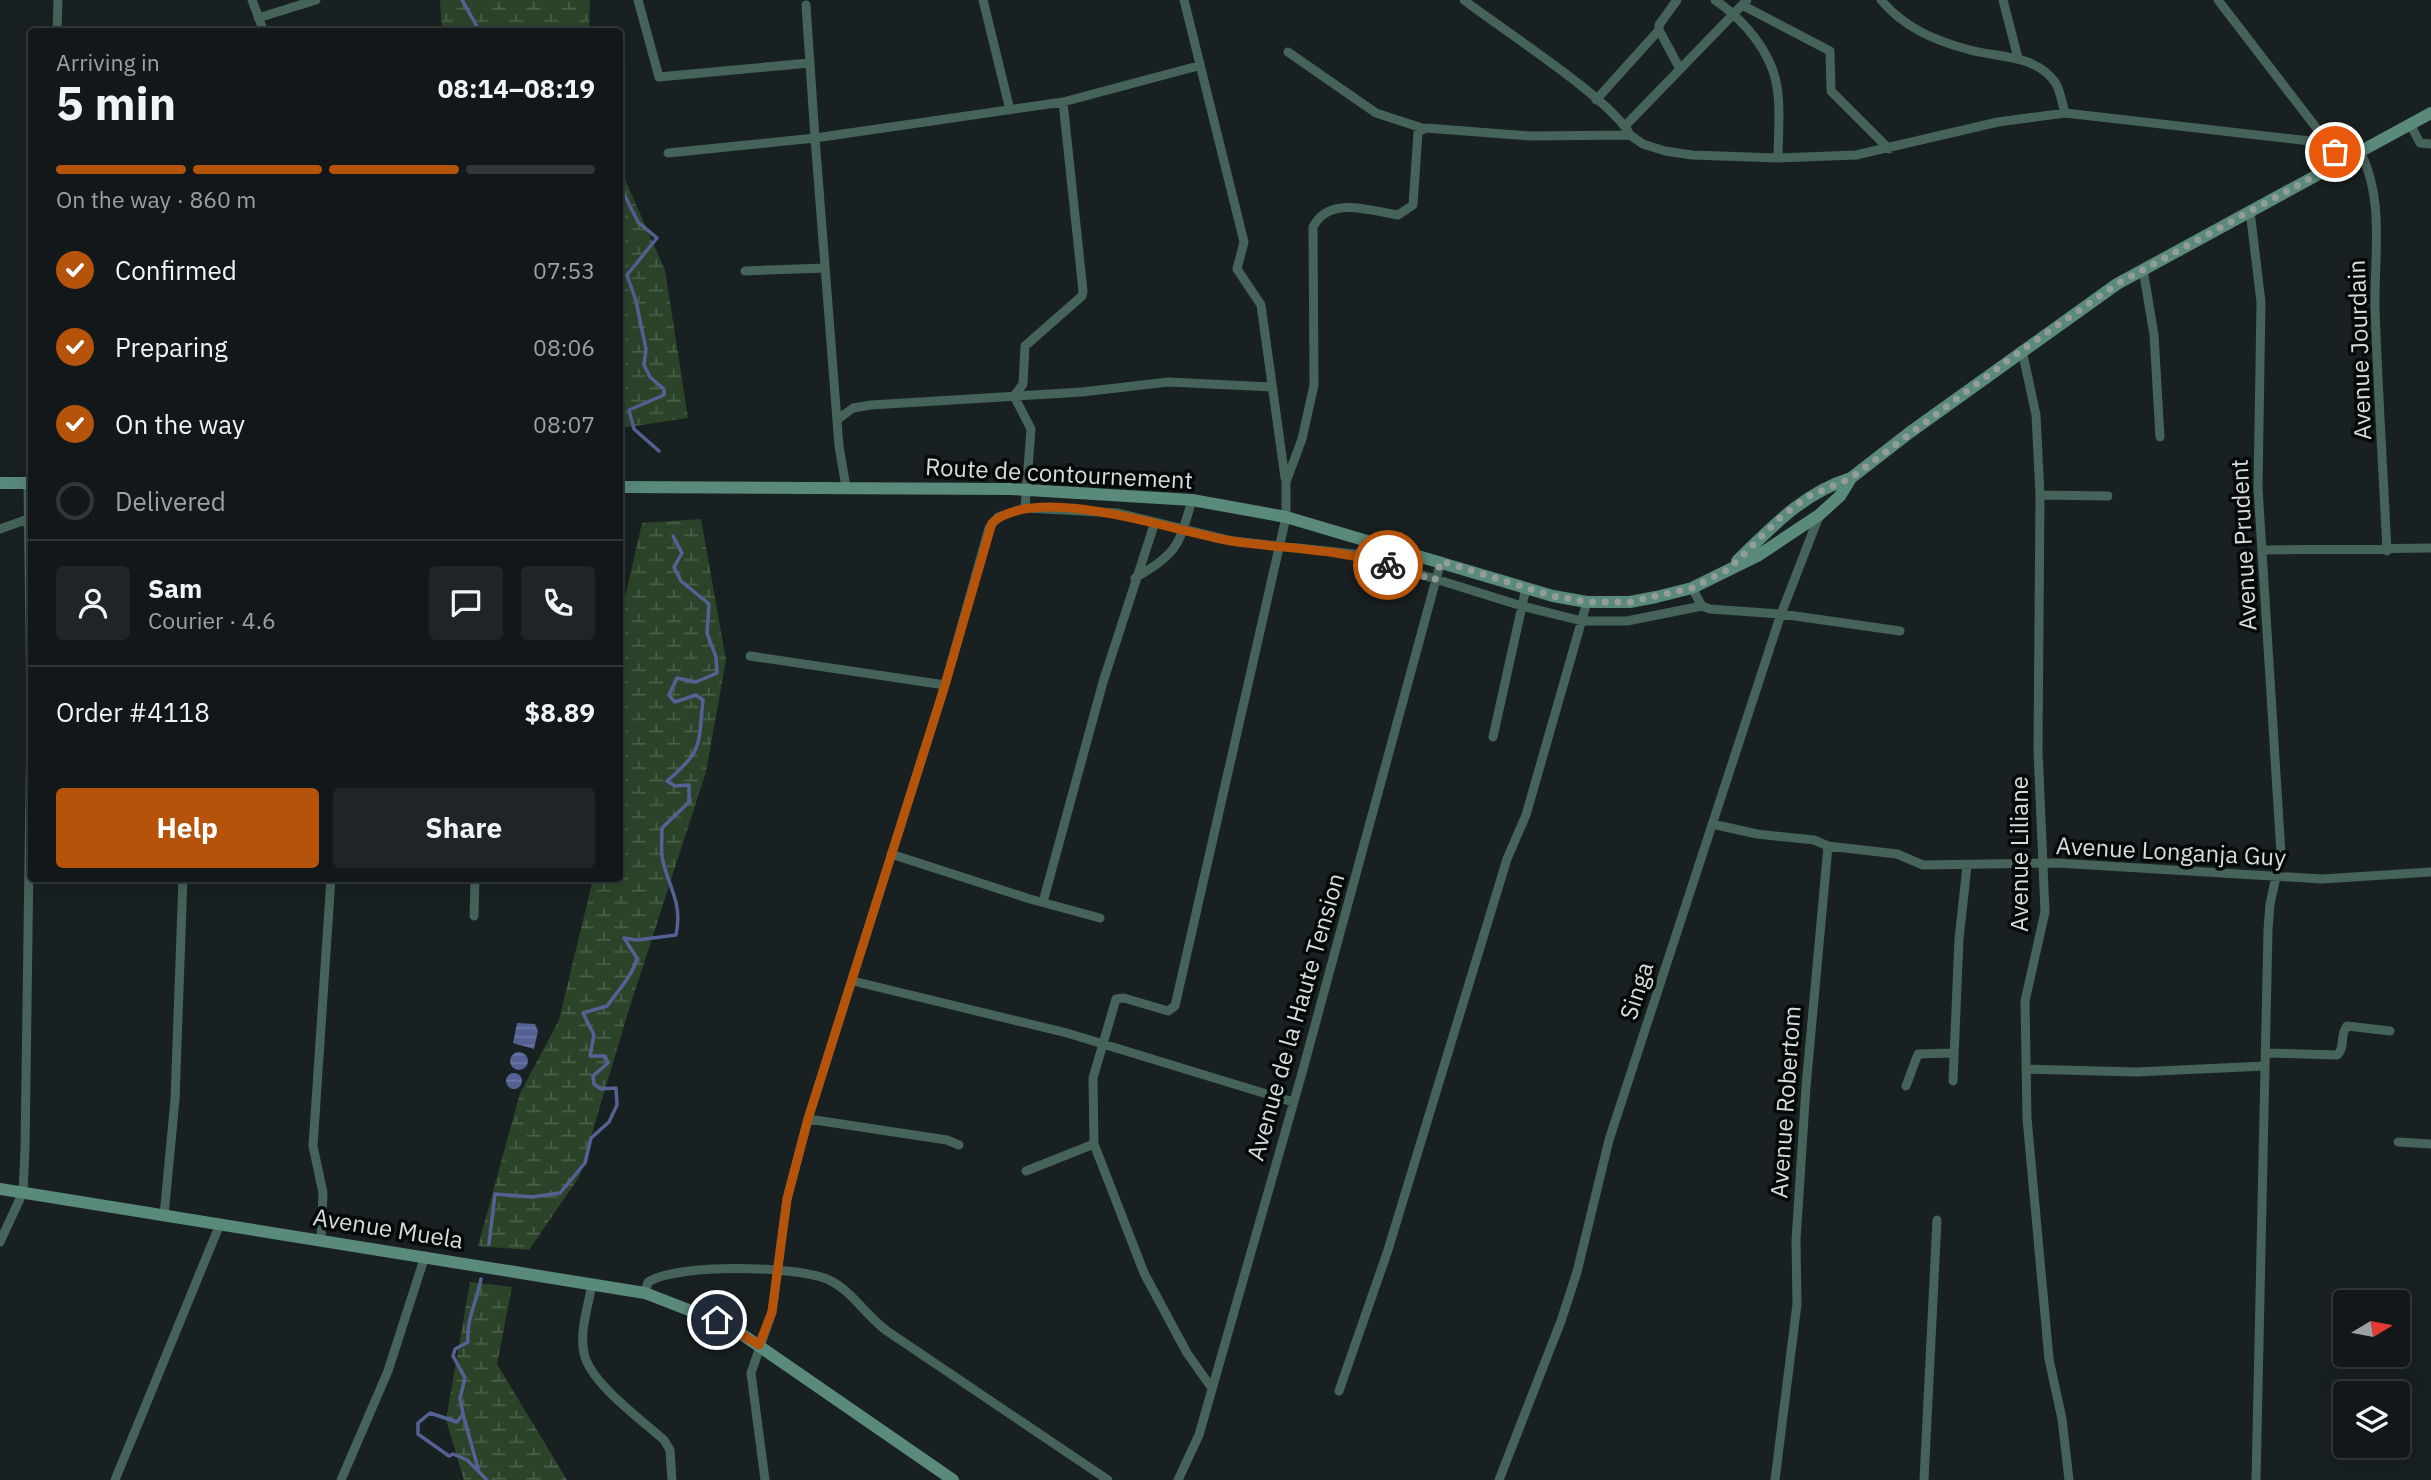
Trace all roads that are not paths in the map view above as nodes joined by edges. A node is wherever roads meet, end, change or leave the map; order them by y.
1 (58, 0) edge
2 (252, 0) edge
3 (316, 0) edge
4 (638, 0) edge
5 (983, 0) edge
6 (1184, 0) edge
7 (1464, 0) edge
8 (1677, 0) edge
9 (1715, 0) edge
10 (1881, 0) edge
11 (2003, 0) edge
12 (2218, 0) edge
13 (1745, 2) edge
14 (806, 5) dead end
15 (1734, 13) junction
16 (258, 18) junction
17 (58, 28) edge
18 (262, 28) edge
19 (1659, 30) junction
20 (1289, 52) dead end
21 (2018, 58) junction
22 (809, 63) junction
23 (1198, 66) junction
24 (1680, 69) junction
25 (1596, 100) junction
26 (1063, 102) junction
27 (1010, 110) junction
28 (2065, 113) junction
29 (2431, 113) edge
30 (2410, 124) junction
31 (1422, 128) junction
32 (1627, 130) junction
33 (814, 138) junction
34 (2328, 142) junction
35 (2431, 144) edge
36 (1889, 149) junction
37 (2360, 151) junction
38 (667, 153) dead end
39 (1778, 158) junction
40 (2342, 161) junction
41 (2250, 211) junction
42 (825, 268) junction
43 (2143, 269) junction
44 (745, 271) dead end
45 (2022, 350) junction
46 (1272, 387) junction
47 (1014, 396) junction
48 (837, 420) junction
49 (2160, 436) dead end
50 (1851, 478) junction
51 (1286, 482) junction
52 (0, 483) edge
53 (28, 483) edge
54 (846, 487) junction
55 (623, 488) edge
56 (1028, 489) junction
57 (2040, 495) junction
58 (2108, 496) dead end
59 (1192, 500) junction
60 (1025, 508) junction
61 (1819, 515) junction
62 (1286, 517) junction
63 (28, 519) edge
64 (1154, 522) junction
65 (0, 529) edge
66 (1183, 530) junction
67 (1280, 544) junction
68 (2431, 548) edge
69 (2262, 550) junction
70 (2387, 551) junction
71 (1441, 561) junction
72 (1729, 569) junction
73 (1135, 578) junction
74 (1435, 580) junction
75 (1526, 588) junction
76 (1692, 588) junction
77 (1587, 602) junction
78 (1522, 606) junction
79 (1702, 606) junction
80 (1782, 614) junction
81 (1582, 621) junction
82 (1900, 631) dead end
83 (750, 656) dead end
84 (945, 685) junction
85 (1493, 737) dead end
86 (1712, 824) junction
87 (1828, 846) junction
88 (891, 854) junction
89 (2043, 864) junction
90 (1967, 866) junction
91 (2431, 872) edge
92 (2274, 877) junction
93 (29, 882) edge
94 (183, 882) edge
95 (331, 882) edge
96 (475, 882) edge
97 (1043, 902) junction
98 (474, 916) dead end
99 (1100, 918) dead end
100 (853, 981) junction
101 (2390, 1031) dead end
102 (1102, 1043) junction
103 (1952, 1053) junction
104 (2266, 1053) junction
105 (2265, 1066) junction
106 (2026, 1069) junction
107 (1953, 1081) dead end
108 (1906, 1086) dead end
109 (1293, 1102) junction
110 (808, 1119) junction
111 (2399, 1142) dead end
112 (1094, 1144) junction
113 (2431, 1144) edge
114 (959, 1145) dead end
115 (1026, 1171) dead end
116 (0, 1189) edge
117 (23, 1192) junction
118 (164, 1214) junction
119 (1937, 1220) dead end
120 (220, 1224) junction
121 (321, 1239) junction
122 (0, 1242) edge
123 (425, 1256) junction
124 (776, 1271) junction
125 (592, 1283) junction
126 (645, 1293) junction
127 (759, 1345) junction
128 (1211, 1387) junction
129 (1339, 1391) dead end
130 (115, 1480) edge
131 (341, 1480) edge
132 (672, 1480) edge
133 (765, 1480) edge
134 (953, 1480) edge
135 (1108, 1480) edge
136 (1178, 1480) edge
137 (1499, 1480) edge
138 (1775, 1480) edge
139 (1924, 1480) edge
140 (2069, 1480) edge
141 (2256, 1480) edge

1 - 17 street
2 - 16 street
3 - 16 street
4 - 22 street
5 - 27 street
6 - 23 street
7 - 25 street
8 - 19 street
9 - 15 street
10 - 21 street
11 - 21 street
12 - 34 street
13 - 15 street
13 - 36 street
14 - 22 street
15 - 24 street
15 - 39 street
16 - 18 street
19 - 24 street
19 - 25 street
20 - 31 street
21 - 28 street
22 - 33 street
23 - 26 street
23 - 46 street
24 - 32 street
25 - 32 street
26 - 27 street
26 - 47 street
27 - 33 street
28 - 34 street
28 - 36 street
29 - 30 street, Route de contournement
30 - 35 street
30 - 37 street, Route de contournement
31 - 32 street
31 - 51 street
32 - 39 street
33 - 38 street
33 - 42 street
34 - 40 street
36 - 39 street
37 - 40 street, Route de contournement
37 - 70 street, Avenue Jourdain
40 - 41 street, Route de contournement
41 - 43 street, Route de contournement
41 - 69 street, Avenue Prudent
42 - 44 street
42 - 48 street
43 - 45 street, Route de contournement
43 - 49 street
45 - 50 street, Route de contournement
45 - 57 street, Avenue Liliane
46 - 47 street
46 - 51 street
47 - 48 street
47 - 56 street
48 - 54 street
50 - 61 street, Route de contournement
50 - 72 street, Route de contournement
51 - 62 street
52 - 53 street
54 - 55 street, Route de contournement
54 - 56 street, Route de contournement
56 - 59 street, Route de contournement
56 - 60 street
57 - 58 street
57 - 89 street, Avenue Liliane
59 - 62 street, Route de contournement
59 - 66 street
60 - 64 street
60 - 84 street
61 - 72 street, Route de contournement
61 - 80 street, Singa
62 - 67 street
62 - 71 street, Route de contournement
63 - 65 street
64 - 66 street
64 - 73 street
66 - 67 street
66 - 73 street
67 - 74 street
67 - 102 street
68 - 70 street
69 - 70 street
69 - 92 street, Avenue Prudent
71 - 74 street, Avenue de la Haute Tension
71 - 75 street, Route de contournement
72 - 76 street, Route de contournement
73 - 97 street
74 - 78 street
74 - 109 street, Avenue de la Haute Tension
75 - 77 street, Route de contournement
75 - 78 street
76 - 77 street, Route de contournement
76 - 79 street
77 - 81 street
78 - 81 street
78 - 85 street
79 - 80 street
79 - 81 street
80 - 82 street
80 - 86 street, Singa
81 - 129 street
83 - 84 street
84 - 88 street
86 - 87 street
86 - 137 street, Singa
87 - 90 street, Avenue Longanja Guy
87 - 138 street, Avenue Robertom
88 - 97 street
88 - 100 street
89 - 90 street, Avenue Longanja Guy
89 - 92 street, Avenue Longanja Guy
89 - 106 street, Avenue Liliane
90 - 103 street
91 - 92 street, Avenue Longanja Guy
92 - 104 street, Avenue Prudent
93 - 117 street
94 - 118 street
95 - 121 street
96 - 98 street
97 - 99 street
100 - 102 street
100 - 110 street
101 - 104 street
102 - 109 street
102 - 112 street
103 - 107 street
103 - 108 street
104 - 105 street, Avenue Prudent
105 - 106 street
105 - 141 street, Avenue Prudent
106 - 140 street, Avenue Liliane
109 - 128 street, Avenue de la Haute Tension
110 - 114 street
110 - 124 street
111 - 113 street
112 - 115 street
112 - 128 street
116 - 117 street, Avenue Muela
117 - 118 street, Avenue Muela
117 - 122 street
118 - 120 street, Avenue Muela
119 - 139 street
120 - 121 street, Avenue Muela
120 - 130 street
121 - 123 street, Avenue Muela
123 - 125 street, Avenue Muela
123 - 131 street
124 - 126 street
124 - 127 street
124 - 135 street
125 - 126 street, Avenue Muela
125 - 132 street
126 - 127 street, Avenue Muela
127 - 133 street
127 - 134 street, Avenue Muela
128 - 136 street, Avenue de la Haute Tension

